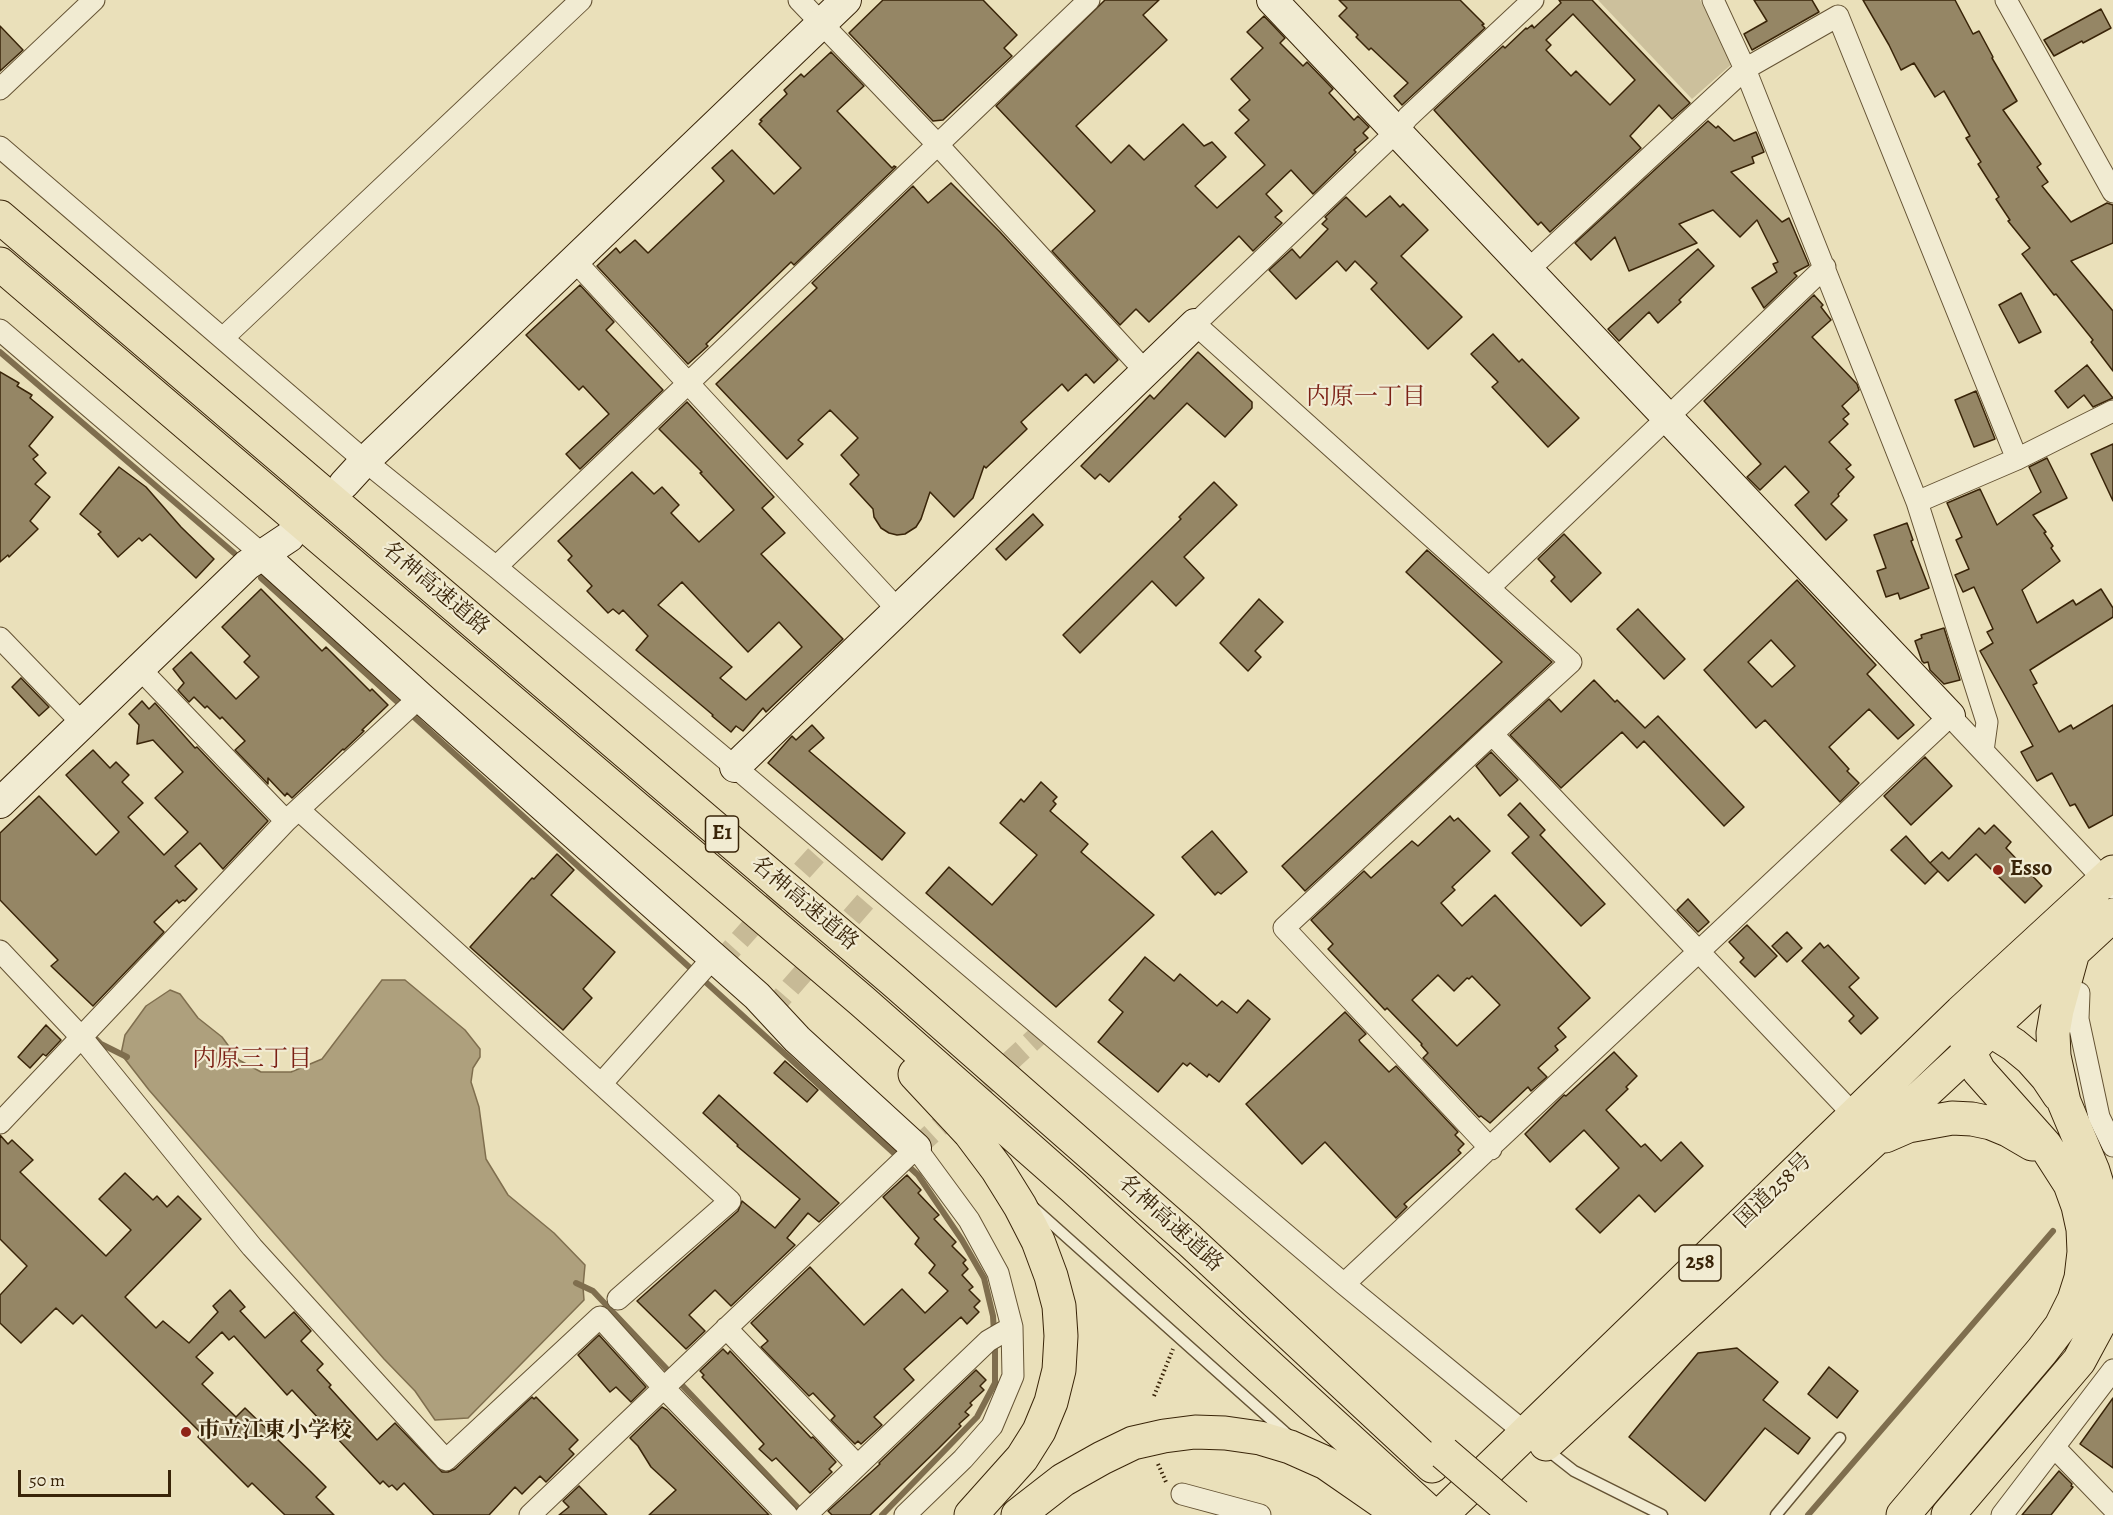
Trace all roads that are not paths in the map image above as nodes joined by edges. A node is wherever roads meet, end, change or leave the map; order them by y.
1 (94, 0) edge
2 (581, 0) edge
3 (799, 0) edge
4 (846, 0) edge
5 (1089, 0) edge
6 (1272, 0) edge
7 (1533, 0) edge
8 (1713, 0) edge
9 (2007, 0) edge
10 (821, 24) junction
11 (1745, 69) junction
12 (0, 89) edge
13 (1397, 131) junction
14 (938, 145) junction
15 (0, 147) edge
16 (2113, 192) edge
17 (0, 217) edge
18 (574, 260) junction
19 (0, 264) edge
20 (1825, 267) junction
21 (1528, 270) junction
22 (1196, 324) junction
23 (0, 330) edge
24 (223, 338) junction
25 (1146, 372) junction
26 (688, 383) junction
27 (2113, 411) edge
28 (1667, 417) junction
29 (2017, 459) junction
30 (365, 461) junction
31 (344, 484) dead end
32 (1917, 502) junction
33 (289, 537) dead end
34 (262, 555) junction
35 (496, 567) junction
36 (1489, 588) junction
37 (405, 609) junction
38 (899, 611) junction
39 (0, 638) edge
40 (140, 669) junction
41 (411, 706) junction
42 (1950, 716) junction
43 (83, 724) junction
44 (1492, 734) junction
45 (1983, 751) junction
46 (735, 767) junction
47 (0, 803) edge
48 (293, 816) junction
49 (2110, 880) edge
50 (2113, 915) edge
51 (0, 951) edge
52 (2074, 951) junction
53 (1698, 953) junction
54 (703, 969) junction
55 (2079, 993) dead end
56 (1961, 1012) junction
57 (86, 1033) junction
58 (1979, 1040) junction
59 (601, 1084) junction
60 (2064, 1102) junction
61 (1854, 1115) junction
62 (0, 1123) edge
63 (1869, 1144) junction
64 (2113, 1146) edge
65 (1491, 1149) junction
66 (907, 1156) junction
67 (2059, 1165) junction
68 (997, 1168) junction
69 (1344, 1284) junction
70 (618, 1299) dead end
71 (726, 1328) junction
72 (1001, 1334) junction
73 (2113, 1370) edge
74 (671, 1380) junction
75 (1840, 1438) dead end
76 (1534, 1440) junction
77 (2055, 1448) junction
78 (1438, 1459) junction
79 (1326, 1464) junction
80 (857, 1465) junction
81 (1182, 1494) road end
82 (1400, 1504) edge
83 (2113, 1508) edge
84 (809, 1512) edge
85 (530, 1515) edge
86 (787, 1515) edge
87 (905, 1515) edge
88 (971, 1515) edge
89 (1018, 1515) edge
90 (1260, 1515) edge
91 (1432, 1515) edge
92 (1441, 1515) edge
93 (1470, 1515) edge
94 (1485, 1515) edge
95 (1516, 1515) edge
96 (1662, 1515) edge
97 (1776, 1515) edge
98 (1904, 1515) edge
99 (1948, 1515) edge
100 (2002, 1515) edge

1 - 12 street
2 - 24 street
3 - 10 street
4 - 10 street
5 - 14 street
6 - 13 street
7 - 13 street
8 - 11 street
9 - 16 street
10 - 14 street
10 - 18 street
11 - 20 street
11 - 21 street
11 - 29 street
13 - 21 street
13 - 22 street
14 - 25 street
14 - 26 street
15 - 24 street
17 - 78 highway, 名神高速道路 / E1
18 - 26 street
18 - 30 street
19 - 37 highway, 名神高速道路 / E1
20 - 28 street
20 - 32 street
21 - 28 street
22 - 25 street
22 - 36 street
23 - 34 street
24 - 30 street
25 - 38 street
26 - 35 street
26 - 38 street
27 - 29 street
28 - 36 street
28 - 42 street
29 - 32 street
30 - 31 street
30 - 35 street
32 - 45 street
33 - 34 street
34 - 40 street
34 - 41 street
35 - 46 street
36 - 44 street
37 - 68 highway
37 - 82 highway, 名神高速道路 / E1
38 - 46 street
39 - 43 street
40 - 43 street
40 - 48 street
41 - 48 street
41 - 54 street
42 - 45 street
42 - 53 street
43 - 47 street
44 - 53 street
44 - 65 street
45 - 49 street
46 - 69 street
48 - 57 street
48 - 59 street
49 - 56 highway, 国道258号 / 258
50 - 52 highway, 国道258号 / 258
51 - 57 street
52 - 58 highway, 国道258号 / 258
52 - 60 highway
53 - 61 street
53 - 65 street
54 - 59 street
54 - 66 street
55 - 64 street
56 - 58 highway
56 - 61 highway, 国道258号 / 258
57 - 62 street
57 - 74 street
58 - 60 highway
58 - 63 highway, 国道258号 / 258
58 - 67 highway
59 - 70 street
60 - 99 highway
61 - 76 highway, 国道258号 / 258
63 - 67 highway
63 - 76 highway, 国道258号 / 258
65 - 69 street
66 - 71 street
66 - 72 street
67 - 98 highway
68 - 79 lane
68 - 88 highway
69 - 76 street
71 - 74 street
71 - 80 street
72 - 80 street
72 - 87 street
73 - 77 street
74 - 85 street
74 - 86 street
75 - 97 lane
76 - 92 highway, 国道258号 / 258
76 - 93 highway, 国道258号 / 258
76 - 96 lane
77 - 83 street
77 - 100 street
78 - 94 highway, 名神高速道路 / E1
78 - 95 highway, bridge
79 - 82 highway
79 - 89 highway
80 - 84 street
81 - 90 street
82 - 91 highway, 名神高速道路 / E1

